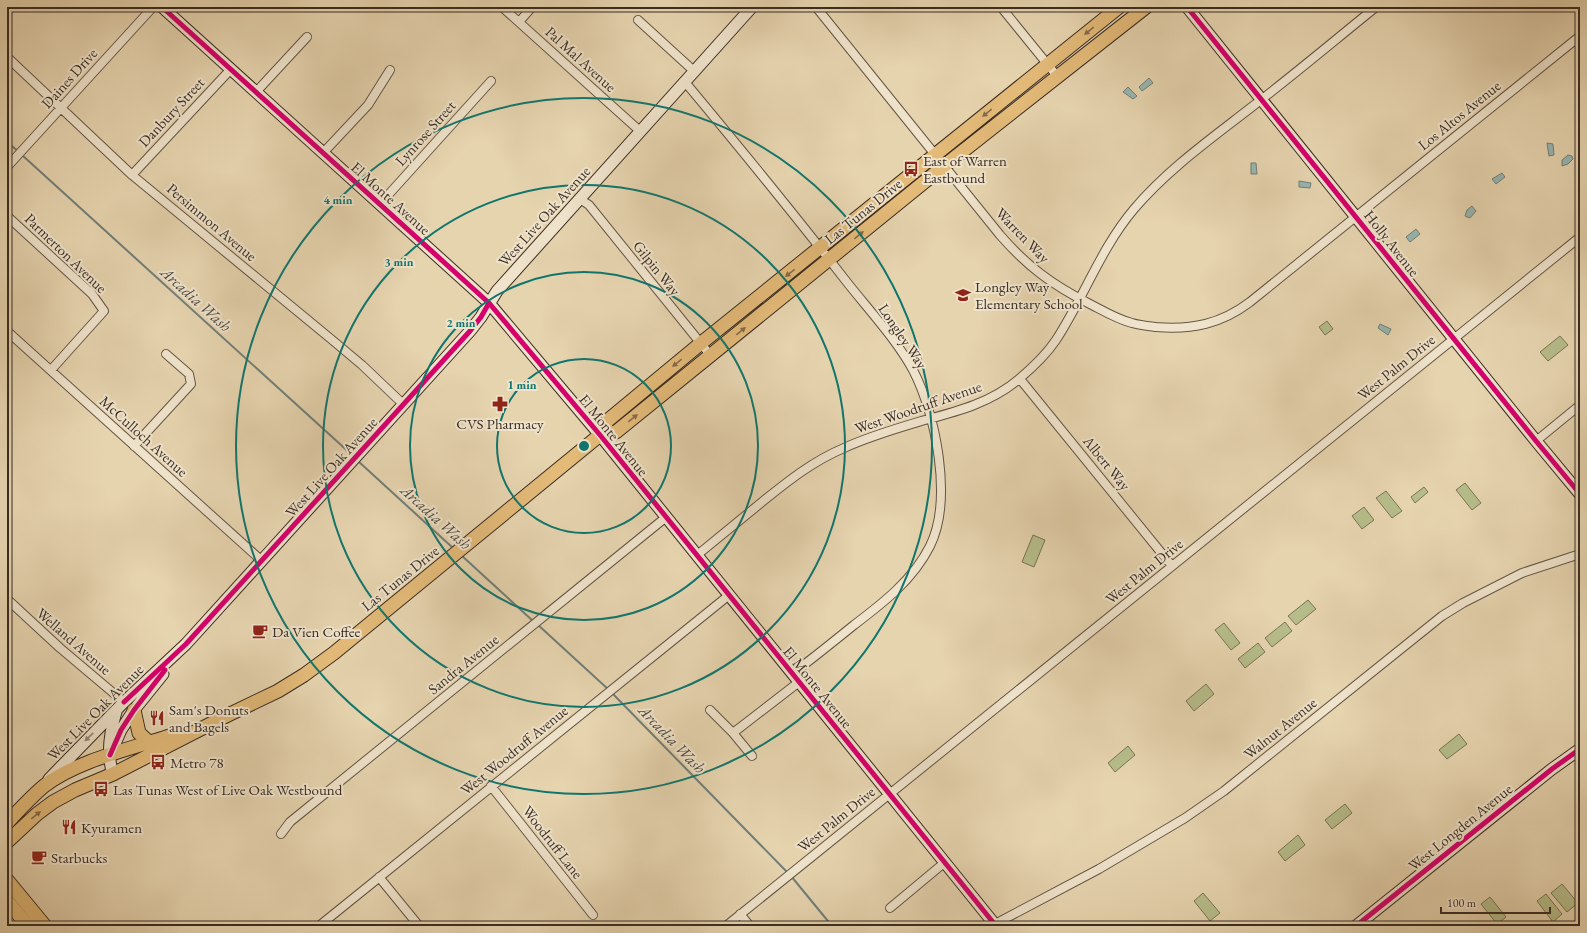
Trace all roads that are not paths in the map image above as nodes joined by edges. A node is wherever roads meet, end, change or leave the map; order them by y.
1 (153, 7) edge
2 (162, 7) edge
3 (502, 7) edge
4 (532, 7) edge
5 (752, 7) edge
6 (816, 7) edge
7 (1001, 7) edge
8 (1119, 7) edge
9 (1146, 7) edge
10 (1186, 7) edge
11 (1376, 7) edge
12 (638, 20) dead end
13 (519, 22) junction
14 (1580, 36) edge
15 (307, 37) dead end
16 (7, 57) edge
17 (1047, 64) junction
18 (231, 69) junction
19 (390, 70) dead end
20 (695, 72) junction
21 (1057, 76) junction
22 (491, 81) dead end
23 (685, 82) junction
24 (256, 92) junction
25 (1262, 99) junction
26 (61, 107) junction
27 (641, 132) junction
28 (323, 153) junction
29 (935, 155) junction
30 (944, 166) junction
31 (7, 167) edge
32 (132, 175) junction
33 (580, 199) junction
34 (380, 204) junction
35 (7, 216) edge
36 (1356, 216) junction
37 (1580, 237) edge
38 (820, 249) junction
39 (829, 259) junction
40 (1080, 299) junction
41 (489, 303) junction
42 (7, 332) edge
43 (1453, 339) junction
44 (700, 344) junction
45 (166, 354) dead end
46 (710, 356) junction
47 (51, 370) junction
48 (1020, 379) junction
49 (403, 404) junction
50 (1580, 405) edge
51 (931, 419) junction
52 (600, 436) junction
53 (1536, 441) junction
54 (134, 446) junction
55 (1580, 494) edge
56 (665, 518) junction
57 (1580, 554) edge
58 (696, 556) junction
59 (262, 561) junction
60 (1172, 566) junction
61 (728, 596) junction
62 (7, 599) edge
63 (796, 678) junction
64 (125, 707) junction
65 (710, 710) dead end
66 (228, 715) junction
67 (734, 733) junction
68 (150, 743) junction
69 (1580, 749) edge
70 (110, 755) junction
71 (752, 756) dead end
72 (113, 774) junction
73 (491, 786) junction
74 (889, 794) junction
75 (66, 795) junction
76 (27, 803) junction
77 (7, 823) edge
78 (281, 834) dead end
79 (7, 842) edge
80 (944, 863) junction
81 (379, 877) junction
82 (7, 880) edge
83 (7, 901) edge
84 (890, 908) dead end
85 (740, 914) junction
86 (593, 915) dead end
87 (996, 925) edge
88 (28, 926) edge
89 (45, 926) edge
90 (318, 926) edge
91 (419, 926) edge
92 (726, 926) edge
93 (750, 926) edge
94 (1356, 926) edge

1 - 26 street, Daines Drive
2 - 18 street, El Monte Avenue
3 - 13 street, Pal Mal Avenue
4 - 13 street
5 - 20 street, West Live Oak Avenue
6 - 29 street, Warren Way
7 - 17 street
8 -> 17 main road, Las Tunas Drive
9 - 21 main road, Las Tunas Drive
10 - 25 street, Holly Avenue
11 - 25 street, West Woodruff Avenue
12 - 20 street
13 - 27 street, Pal Mal Avenue
14 - 36 street, Los Altos Avenue
15 - 24 street
16 - 26 street, Persimmon Avenue
17 - 21 street
17 -> 29 main road, Las Tunas Drive
18 - 24 street, El Monte Avenue
18 - 32 street, Danbury Street
19 - 28 street
20 - 23 street, West Live Oak Avenue
21 - 30 main road, Las Tunas Drive
22 - 34 street, Lynrose Street
23 - 27 street, West Live Oak Avenue
23 - 38 street, Longley Way
24 - 28 street, El Monte Avenue
25 - 36 street, Holly Avenue
25 - 40 street, West Woodruff Avenue
26 - 31 street, Daines Drive
26 - 32 street, Persimmon Avenue
27 - 33 street, West Live Oak Avenue
28 - 34 street, El Monte Avenue
29 - 30 street, Warren Way
29 - 38 main road, Las Tunas Drive
39 -> 30 main road, Las Tunas Drive
30 - 40 street, Warren Way
32 - 49 street, Persimmon Avenue
33 - 41 street, West Live Oak Avenue
33 - 44 street, Gilpin Way
34 - 41 street, El Monte Avenue
35 - 47 street, Parmerton Avenue
36 - 40 street, Warren Way
36 - 43 street, Holly Avenue
37 - 43 street, West Palm Drive
38 - 39 street, Longley Way
38 -> 44 main road, Las Tunas Drive
46 -> 39 main road, Las Tunas Drive
39 - 51 street, Longley Way
40 - 48 street, West Woodruff Avenue
41 - 49 street, West Live Oak Avenue
41 - 52 street, El Monte Avenue
42 - 47 street, McCulloch Avenue
43 - 53 street, Holly Avenue
43 - 60 street, West Palm Drive
44 - 46 street, Gilpin Way
44 -> 52 main road, Las Tunas Drive
45 - 54 street
52 -> 46 main road, Las Tunas Drive
47 - 54 street, McCulloch Avenue
48 - 51 street, West Woodruff Avenue
48 - 60 street, Albert Way
49 - 59 street, West Live Oak Avenue
50 - 53 street
51 - 58 street, West Woodruff Avenue
51 - 63 street, Longley Way
52 - 56 street, El Monte Avenue
52 - 66 main road, Las Tunas Drive
53 - 55 street, Holly Avenue
54 - 59 street, McCulloch Avenue
56 - 58 street, El Monte Avenue
56 - 78 street, Sandra Avenue
57 - 87 street, Walnut Avenue
58 - 61 street, El Monte Avenue
59 - 64 street, West Live Oak Avenue
60 - 74 street, West Palm Drive
61 - 63 street, El Monte Avenue
61 - 73 street, West Woodruff Avenue
62 - 64 street, Welland Avenue
63 - 67 street, Longley Way
63 - 74 street, El Monte Avenue
64 - 68 main road
64 - 70 street, West Live Oak Avenue
64 - 70 street
64 -> 76 street, West Live Oak Avenue
65 - 67 street
66 - 68 main road, Las Tunas Drive
66 - 72 main road, Las Tunas Drive
67 - 71 street
68 - 70 main road, Las Tunas Drive
69 - 94 street, West Longden Avenue
70 - 72 street
70 - 75 main road
70 - 76 main road, Las Tunas Drive
72 - 75 main road, Las Tunas Drive
73 - 81 street, West Woodruff Avenue
73 - 86 street, Woodruff Lane
74 - 80 street, El Monte Avenue
74 - 85 street, West Palm Drive
79 -> 75 main road, Las Tunas Drive
76 - 77 main road, Las Tunas Drive
80 - 84 street
80 - 87 street, El Monte Avenue
81 - 90 street, West Woodruff Avenue
81 - 91 street
82 - 89 main road
83 - 88 main road
85 - 92 street, West Palm Drive
85 - 93 street

